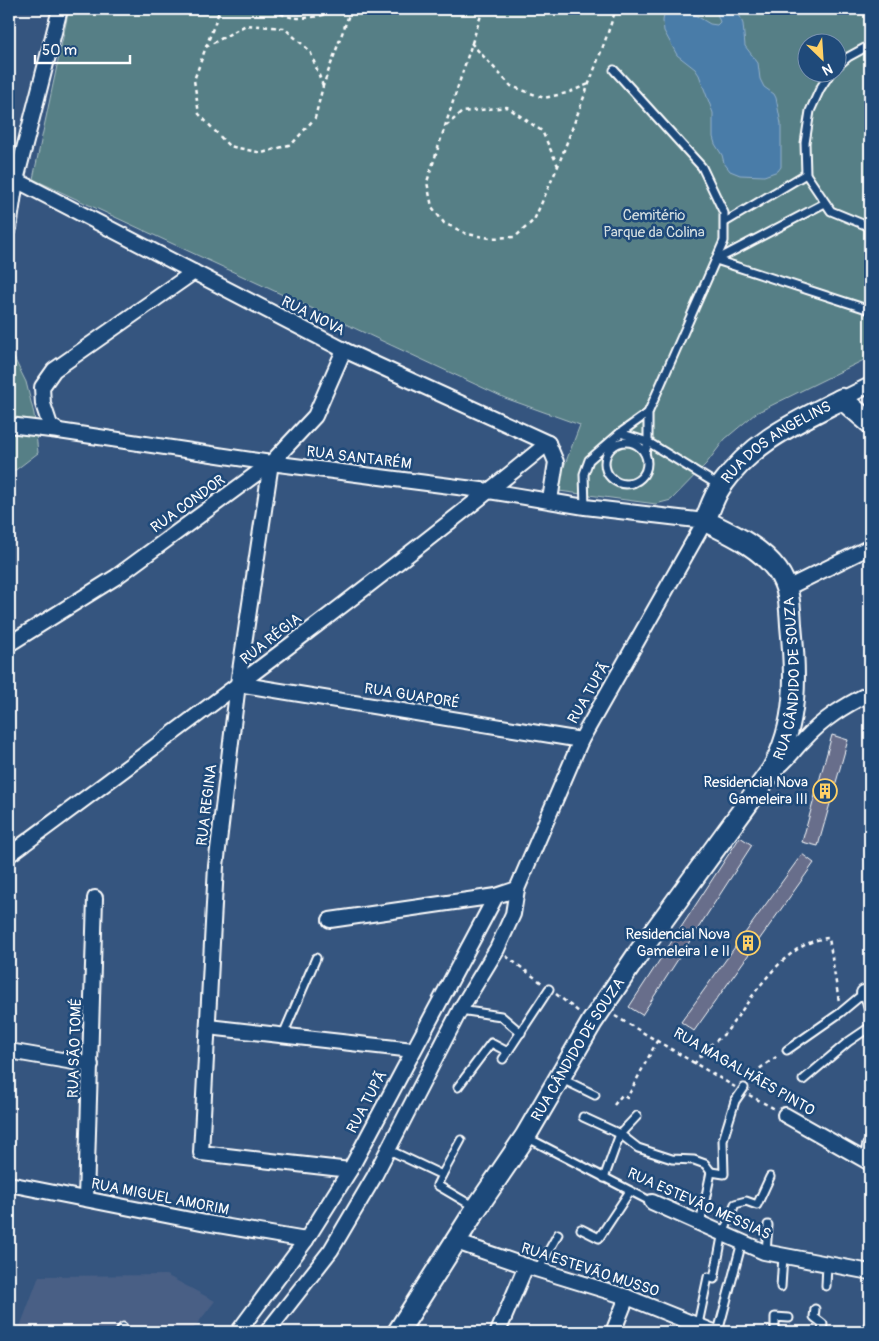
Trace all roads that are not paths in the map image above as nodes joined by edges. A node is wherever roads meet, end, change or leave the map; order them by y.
1 (58, 9) edge
2 (870, 45) edge
3 (846, 59) edge
4 (614, 70) dead end
5 (825, 82) edge
6 (14, 161) edge
7 (806, 174) junction
8 (12, 180) edge
9 (825, 203) junction
10 (725, 222) junction
11 (870, 227) edge
12 (9, 228) edge
13 (716, 260) junction
14 (194, 272) junction
15 (870, 310) edge
16 (344, 350) junction
17 (870, 386) edge
18 (842, 399) junction
19 (648, 413) junction
20 (870, 423) edge
21 (9, 425) edge
22 (59, 431) junction
23 (620, 433) junction
24 (648, 442) junction
25 (548, 443) junction
26 (616, 444) junction
27 (645, 453) junction
28 (271, 463) junction
29 (720, 487) junction
30 (489, 492) junction
31 (550, 500) junction
32 (585, 507) junction
33 (705, 521) junction
34 (870, 547) edge
35 (787, 588) junction
36 (9, 644) edge
37 (238, 684) junction
38 (870, 693) edge
39 (581, 740) junction
40 (772, 770) junction
41 (9, 854) edge
42 (517, 889) junction
43 (496, 896) junction
44 (95, 898) dead end
45 (330, 920) dead end
46 (316, 958) dead end
47 (549, 989) dead end
48 (867, 993) edge
49 (460, 1010) junction
50 (870, 1015) edge
51 (208, 1027) junction
52 (870, 1027) edge
53 (521, 1034) junction
54 (283, 1035) junction
55 (413, 1050) junction
56 (787, 1050) road end
57 (9, 1051) edge
58 (508, 1052) junction
59 (503, 1059) dead end
60 (90, 1066) junction
61 (560, 1078) junction
62 (803, 1080) dead end
63 (458, 1087) dead end
64 (743, 1090) road end
65 (595, 1095) dead end
66 (785, 1115) road end
67 (637, 1116) dead end
68 (583, 1117) dead end
69 (620, 1134) junction
70 (525, 1137) junction
71 (461, 1140) dead end
72 (870, 1146) edge
73 (388, 1150) junction
74 (869, 1162) edge
75 (350, 1170) junction
76 (710, 1172) junction
77 (442, 1175) junction
78 (770, 1177) dead end
79 (604, 1178) junction
80 (9, 1184) edge
81 (630, 1191) junction
82 (86, 1199) junction
83 (652, 1202) joint
84 (476, 1209) junction
85 (700, 1224) junction
86 (768, 1225) dead end
87 (581, 1229) dead end
88 (558, 1234) dead end
89 (723, 1234) junction
90 (306, 1240) junction
91 (456, 1242) junction
92 (742, 1242) junction
93 (766, 1253) junction
94 (783, 1256) junction
95 (827, 1264) junction
96 (532, 1268) junction
97 (870, 1272) edge
98 (826, 1286) dead end
99 (781, 1287) dead end
100 (627, 1297) junction
101 (815, 1309) dead end
102 (870, 1314) edge
103 (789, 1318) dead end
104 (698, 1324) junction
105 (238, 1332) edge
106 (267, 1332) edge
107 (398, 1332) edge
108 (498, 1332) edge
109 (613, 1332) edge
110 (714, 1332) edge
111 (718, 1332) edge
112 (775, 1332) edge
113 (822, 1332) edge
114 (865, 1332) edge

1 - 6 street
2 - 3 lane
4 - 10 lane
5 - 7 lane
6 - 8 street
7 - 9 lane
7 - 10 lane
8 - 12 street
8 - 14 street, RUA NOVA
9 - 11 lane
9 - 13 lane
10 - 13 lane
13 - 15 lane
13 - 19 lane
14 - 16 street, RUA NOVA
14 - 22 street
16 - 25 street, RUA NOVA
16 - 28 street, RUA CONDOR
17 - 18 street, RUA DOS ANGELINS
18 - 20 street
18 - 29 street, RUA DOS ANGELINS
19 - 23 lane
19 - 24 lane
21 - 22 street, RUA SANTARÉM
22 - 28 street, RUA SANTARÉM
23 - 24 lane
23 - 26 lane
23 - 32 lane
24 - 27 lane
24 - 29 lane
25 - 30 street, RUA RÉGIA
25 - 31 street
26 - 27 lane
26 - 27 lane
28 - 30 street, RUA SANTARÉM
28 - 36 street, RUA CONDOR
28 - 37 street, RUA REGINA
29 - 33 street, RUA DOS ANGELINS
30 - 31 street, RUA SANTARÉM
30 - 37 street, RUA RÉGIA
31 - 32 street, RUA SANTARÉM
32 - 33 street, RUA SANTARÉM
33 - 35 street, RUA CÂNDIDO DE SOUZA
33 - 39 street, RUA TUPÃ
34 - 35 street
35 - 40 street, RUA CÂNDIDO DE SOUZA
37 - 39 street, RUA GUAPORÉ
37 - 41 street, RUA RÉGIA
37 - 51 street, RUA REGINA
38 - 40 street
39 - 42 street, RUA TUPÃ
40 - 61 street, RUA CÂNDIDO DE SOUZA
42 - 43 street
42 - 49 street, RUA TUPÃ
43 - 45 street
43 - 55 street, RUA TUPÃ
44 - 60 street, RUA SÃO TOMÉ
46 - 54 lane
47 - 53 lane
48 - 50 lane
48 - 56 lane
49 - 53 lane
49 - 73 street, RUA TUPÃ
51 - 54 street
51 - 75 street, RUA REGINA
52 - 62 lane
53 - 58 lane
54 - 55 street
55 - 75 street, RUA TUPÃ
57 - 60 street
58 - 59 lane
58 - 63 lane
60 - 82 street, RUA SÃO TOMÉ
61 - 65 lane
61 - 70 street, RUA CÂNDIDO DE SOUZA
64 - 76 lane
66 - 74 street, RUA MAGALHÃES PINTO
67 - 69 lane
68 - 69 lane
69 - 76 lane
69 - 79 lane
70 - 79 lane, RUA ESTEVÃO MESSIAS
70 - 84 street, RUA CÂNDIDO DE SOUZA
71 - 77 lane
72 - 74 street
73 - 77 lane
73 - 106 street, RUA TUPÃ
75 - 90 street, RUA TUPÃ
76 - 85 lane
77 - 84 lane
78 - 89 lane
79 - 81 lane, RUA ESTEVÃO MESSIAS
80 - 82 street, RUA MIGUEL AMORIM
81 - 83 lane, RUA ESTEVÃO MESSIAS
81 - 87 lane
82 - 90 street, RUA MIGUEL AMORIM
83 - 85 street, RUA ESTEVÃO MESSIAS
84 - 91 street, RUA CÂNDIDO DE SOUZA
85 - 89 street, RUA ESTEVÃO MESSIAS
86 - 93 lane
88 - 96 lane
89 - 92 street, RUA ESTEVÃO MESSIAS
89 - 104 lane
90 - 105 street, RUA TUPÃ
91 - 96 street, RUA ESTEVÃO MUSSO
91 - 107 street, RUA CÂNDIDO DE SOUZA
92 - 93 street, RUA ESTEVÃO MESSIAS
92 - 111 lane
93 - 94 street, RUA ESTEVÃO MESSIAS
94 - 95 street, RUA ESTEVÃO MESSIAS
94 - 99 lane
95 - 97 street, RUA ESTEVÃO MESSIAS
95 - 98 lane
96 - 100 street, RUA ESTEVÃO MUSSO
96 - 108 street
100 - 104 street, RUA ESTEVÃO MUSSO
100 - 109 street
101 - 113 lane
102 - 114 lane
103 - 112 lane
104 - 110 street, RUA ESTEVÃO MUSSO

